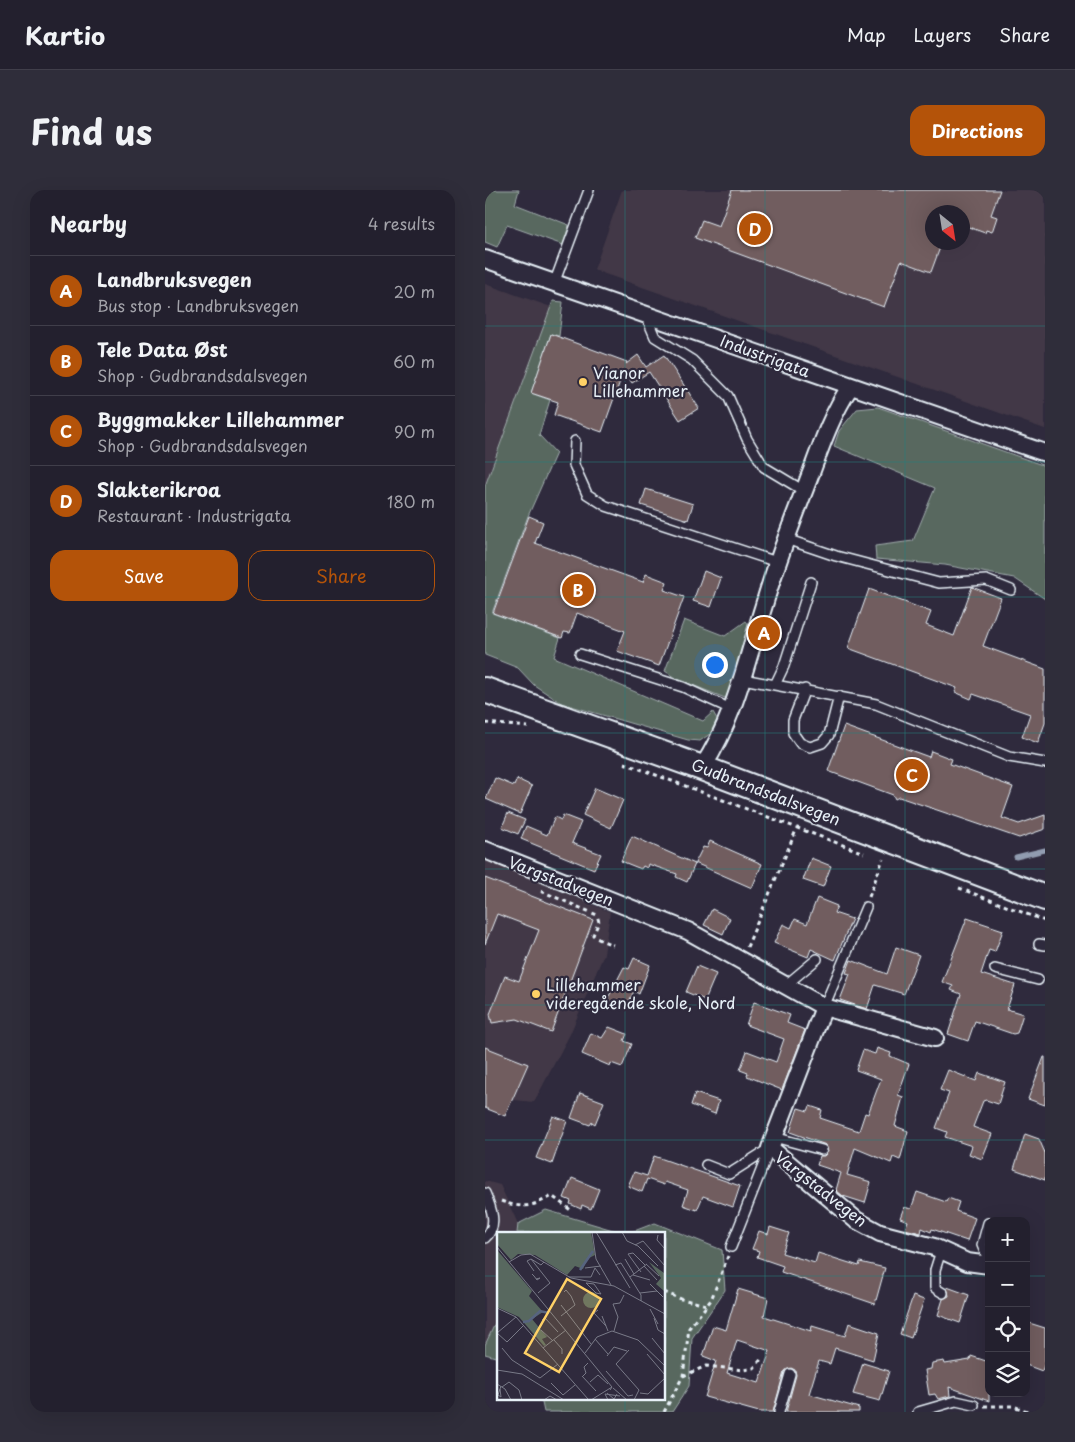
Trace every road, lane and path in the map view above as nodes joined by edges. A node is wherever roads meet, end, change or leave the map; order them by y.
1 (589, 190) edge
2 (485, 259) edge
3 (555, 281) junction
4 (645, 313) junction
5 (850, 386) junction
6 (575, 441) dead end
7 (1045, 453) edge
8 (804, 491) junction
9 (786, 539) junction
10 (777, 562) junction
11 (811, 582) dead end
12 (1011, 590) dead end
13 (580, 654) dead end
14 (743, 679) junction
15 (775, 685) junction
16 (805, 689) junction
17 (485, 690) edge
18 (839, 696) junction
19 (733, 710) junction
20 (485, 723) edge
21 (538, 727) dead end
22 (619, 760) dead end
23 (1045, 763) edge
24 (702, 768) junction
25 (797, 828) junction
26 (485, 850) edge
27 (866, 853) dead end
28 (875, 856) dead end
29 (883, 860) junction
30 (893, 863) dead end
31 (957, 888) dead end
32 (539, 890) dead end
33 (1045, 898) edge
34 (865, 907) joint
35 (1045, 921) edge
36 (613, 945) dead end
37 (817, 959) dead end
38 (741, 960) junction
39 (995, 969) dead end
40 (1037, 980) dead end
41 (786, 985) junction
42 (824, 1007) junction
43 (935, 1038) dead end
44 (772, 1142) junction
45 (822, 1150) dead end
46 (706, 1164) dead end
47 (485, 1193) edge
48 (494, 1198) dead end
49 (573, 1211) dead end
50 (985, 1236) edge
51 (485, 1238) edge
52 (731, 1247) joint
53 (941, 1250) junction
54 (985, 1251) edge
55 (985, 1263) edge
56 (665, 1292) edge
57 (943, 1293) dead end
58 (707, 1305) junction
59 (763, 1357) dead end
60 (790, 1374) dead end
61 (683, 1376) junction
62 (974, 1405) joint
63 (664, 1412) edge
64 (779, 1412) edge
65 (918, 1412) edge
66 (1030, 1412) edge

1 - 3 lane
2 - 3 street, Industrigata
3 - 4 street, Industrigata
4 - 5 street, Industrigata
4 - 8 lane
5 - 7 street, Industrigata
5 - 8 street
6 - 10 lane
8 - 9 street
9 - 10 street
9 - 12 lane
10 - 14 street
11 - 15 lane
13 - 19 lane
14 - 15 lane
14 - 19 street
15 - 16 lane
16 - 18 lane
16 - 18 lane
17 - 24 main road, Gudbrandsdalsvegen
18 - 23 lane
19 - 24 street
20 - 21 path
22 - 25 path
24 - 33 main road, Gudbrandsdalsvegen
25 - 27 path
25 - 38 path
26 - 38 street, Vargstadvegen
28 - 29 path
29 - 30 path
29 - 34 path
31 - 35 path
32 - 36 path
34 - 42 lane
37 - 41 lane
38 - 41 street, Vargstadvegen
39 - 40 lane
41 - 42 street, Vargstadvegen
42 - 43 street, Vargstadvegen
42 - 44 street, Vargstadvegen
44 - 45 lane
44 - 46 lane
44 - 52 lane
44 - 53 street, Vargstadvegen
47 - 51 lane
48 - 49 path
50 - 54 lane
52 - 58 path
53 - 55 street, Vargstadvegen
53 - 57 lane
56 - 58 path
58 - 61 path
59 - 61 path
60 - 64 lane
61 - 63 path
62 - 65 lane
62 - 66 path

